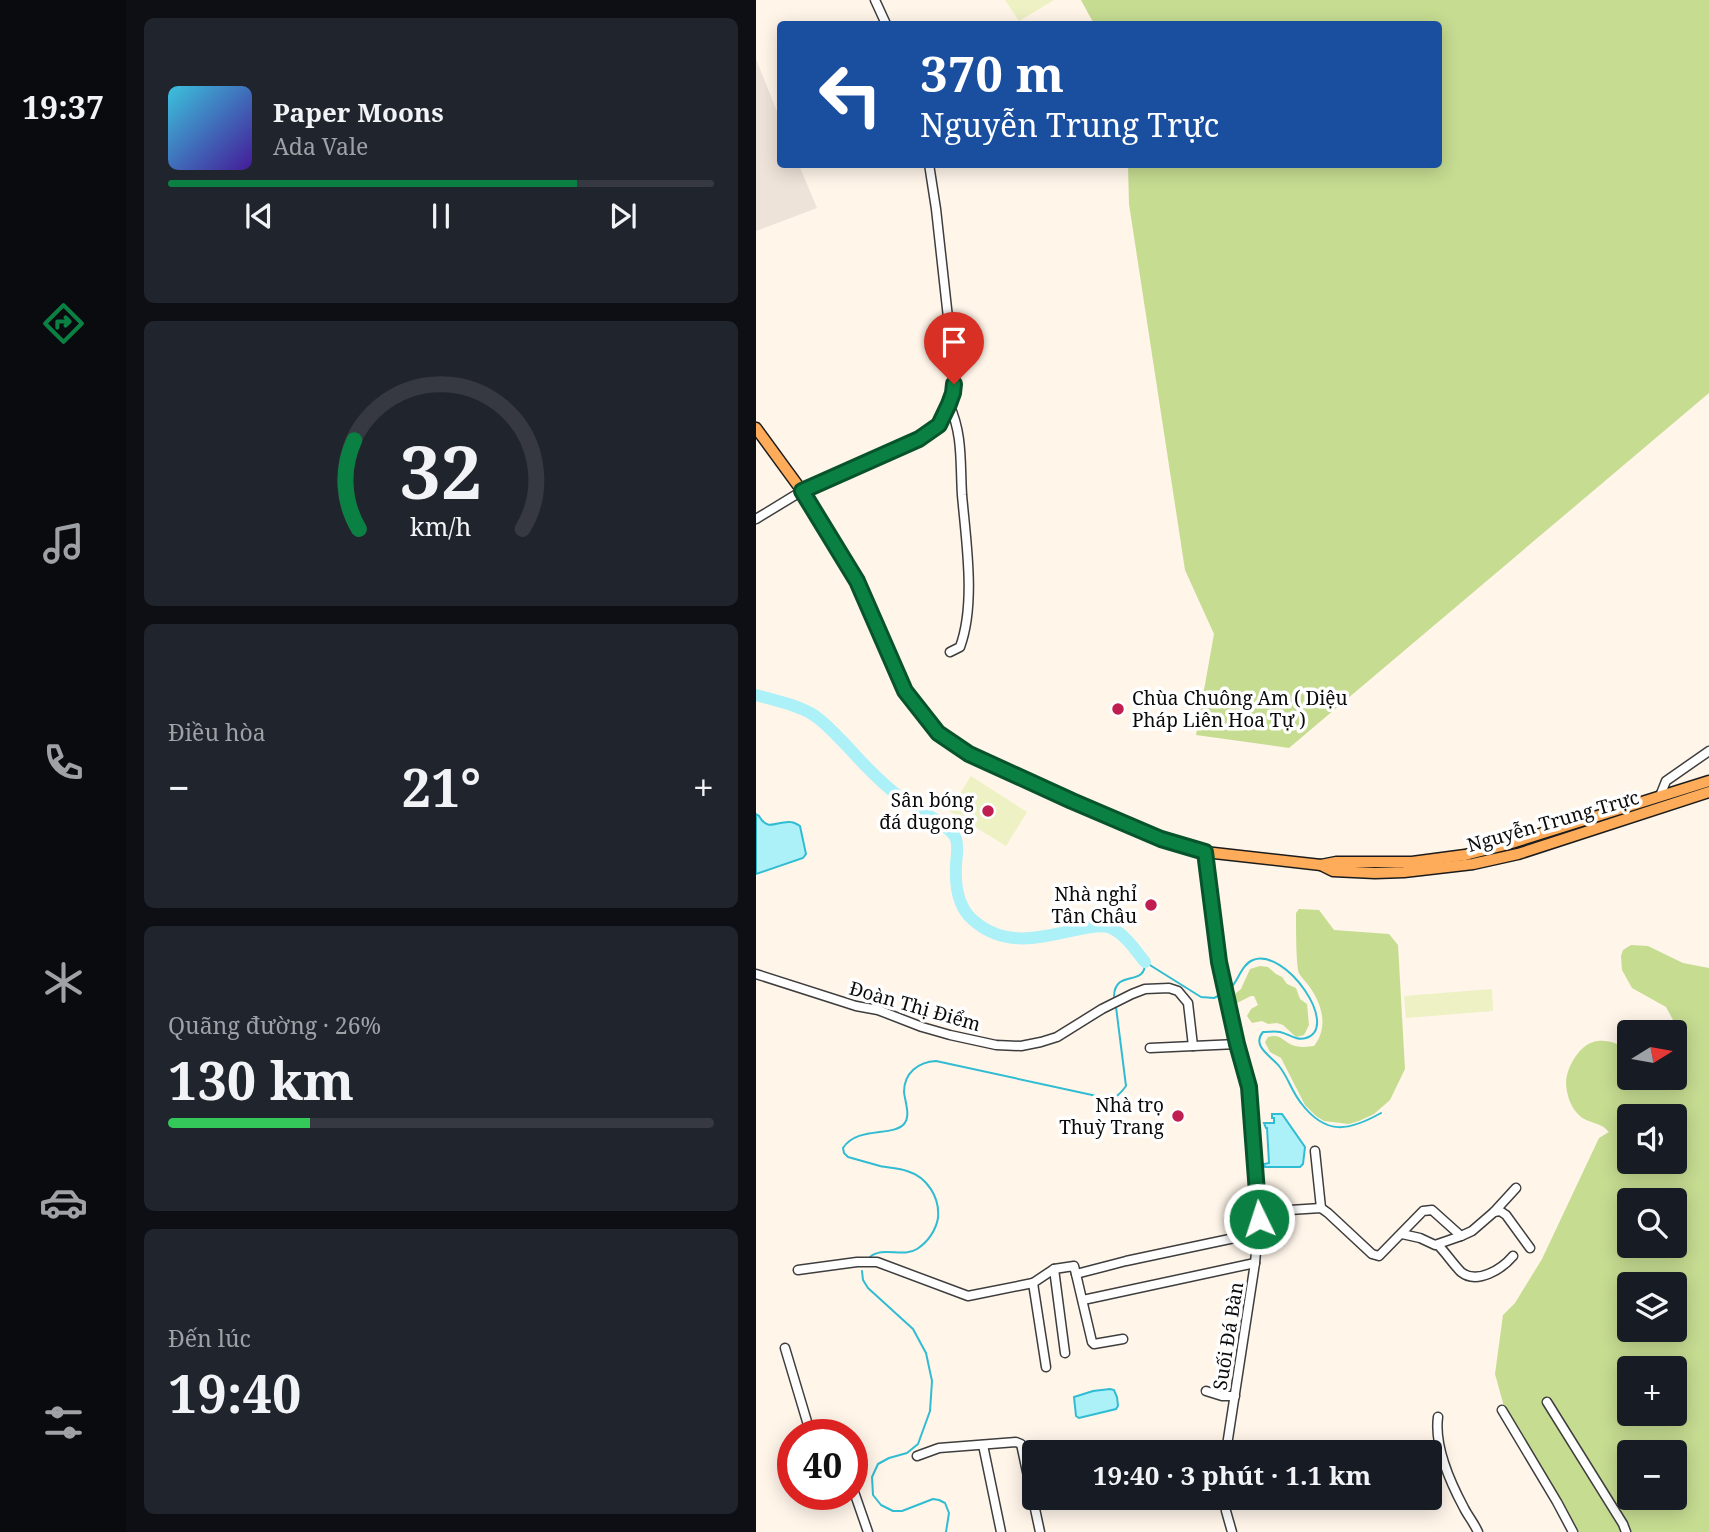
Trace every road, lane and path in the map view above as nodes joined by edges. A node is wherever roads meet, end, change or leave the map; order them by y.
1 (875, 0) edge
2 (885, 21) edge
3 (930, 168) edge
4 (949, 404) junction
5 (756, 428) edge
6 (802, 491) junction
7 (756, 519) edge
8 (950, 652) dead end
9 (1709, 753) edge
10 (1709, 781) edge
11 (1709, 792) edge
12 (1660, 796) junction
13 (1205, 852) junction
14 (1321, 865) junction
15 (756, 974) edge
16 (1237, 1044) junction
17 (1194, 1046) junction
18 (1150, 1048) dead end
19 (1315, 1151) dead end
20 (1516, 1188) dead end
21 (1321, 1208) junction
22 (1258, 1212) junction
23 (1494, 1212) junction
24 (1258, 1233) junction
25 (1402, 1234) junction
26 (1461, 1236) junction
27 (1438, 1245) junction
28 (1530, 1248) dead end
29 (1513, 1256) dead end
30 (1255, 1263) junction
31 (1054, 1269) junction
32 (798, 1270) dead end
33 (1076, 1274) junction
34 (1034, 1283) junction
35 (1083, 1300) junction
36 (1123, 1339) dead end
37 (785, 1348) dead end
38 (1065, 1353) dead end
39 (1046, 1367) dead end
40 (1206, 1391) dead end
41 (1235, 1396) junction
42 (1547, 1402) dead end
43 (1502, 1410) dead end
44 (1438, 1417) dead end
45 (806, 1419) edge
46 (1228, 1440) edge
47 (983, 1445) junction
48 (917, 1456) dead end
49 (860, 1510) edge
50 (1226, 1510) edge
51 (868, 1532) edge
52 (1001, 1532) edge
53 (1040, 1532) edge
54 (1232, 1532) edge
55 (1478, 1532) edge
56 (1573, 1532) edge
57 (1626, 1532) edge

1 - 2 street
3 - 4 street
4 - 6 street
4 - 8 street
5 - 6 main road, Nguyễn Trung Trực
6 - 7 street
6 - 13 main road, Nguyễn Trung Trực
9 - 12 street
10 - 12 main road, Nguyễn Trung Trực
11 - 14 main road, Nguyễn Trung Trực
12 - 14 main road, Nguyễn Trung Trực
13 - 14 main road, Nguyễn Trung Trực
13 - 16 street, Suối Đá Bàn
15 - 17 street, Đoàn Thị Điểm
16 - 17 street
16 - 22 street, Suối Đá Bàn
17 - 18 street
19 - 21 street
20 - 23 street
21 - 22 street
21 - 25 street
22 - 24 street, Suối Đá Bàn
23 - 26 street
23 - 28 street
24 - 30 street, Suối Đá Bàn
24 - 33 street
25 - 26 street
25 - 27 street
26 - 27 street
27 - 29 street
30 - 35 street
30 - 41 street, Suối Đá Bàn
31 - 33 street
31 - 34 street
31 - 38 street
32 - 34 street
33 - 35 street
34 - 39 street
35 - 36 street
37 - 45 street
40 - 41 street
41 - 46 street, Suối Đá Bàn
42 - 57 street
43 - 56 street
44 - 55 street
47 - 48 street
47 - 52 street
47 - 53 street
49 - 51 street
50 - 54 street

